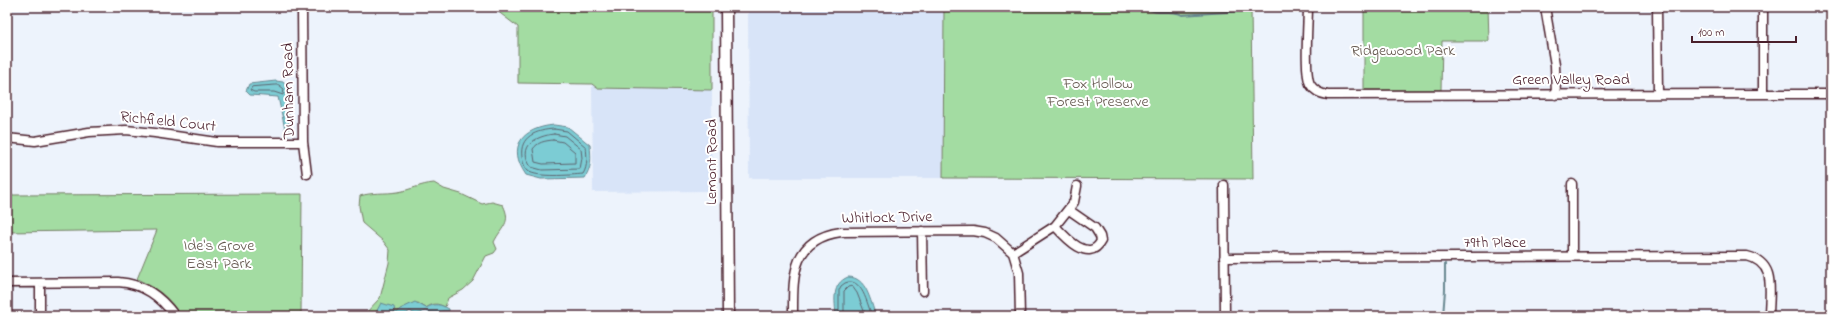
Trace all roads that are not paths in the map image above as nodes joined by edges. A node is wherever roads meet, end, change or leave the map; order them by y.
1 (302, 7) edge
2 (726, 7) edge
3 (1308, 7) edge
4 (1545, 7) edge
5 (1657, 7) edge
6 (1763, 7) edge
7 (1658, 94) junction
8 (1763, 94) junction
9 (1831, 94) edge
10 (1556, 95) junction
11 (7, 138) edge
12 (303, 142) junction
13 (307, 174) dead end
14 (1572, 184) dead end
15 (1224, 185) dead end
16 (1077, 186) dead end
17 (1068, 210) junction
18 (1055, 226) junction
19 (922, 231) junction
20 (1013, 253) junction
21 (1572, 256) junction
22 (1224, 258) junction
23 (7, 282) edge
24 (40, 283) junction
25 (923, 291) dead end
26 (40, 316) edge
27 (175, 316) edge
28 (728, 316) edge
29 (793, 316) edge
30 (1020, 316) edge
31 (1225, 316) edge
32 (1769, 316) edge

1 - 12 street, Dunham Road
2 - 28 main road, Lemont Road
3 - 10 street, Green Valley Road
4 - 10 street
5 - 7 street
6 - 8 street
7 - 8 street, Green Valley Road
7 - 10 street, Green Valley Road
8 - 9 street, Green Valley Road
11 - 12 street, Richfield Court
12 - 13 street, Dunham Road
14 - 21 street
15 - 22 street
16 - 17 street
17 - 18 street
17 - 18 street
18 - 20 street
19 - 20 street, Whitlock Drive
19 - 25 street
19 - 29 street, Whitlock Drive
20 - 30 street
21 - 22 street, 79th Place
21 - 32 street, 79th Place
22 - 31 street
23 - 24 street
24 - 26 street
24 - 27 street

